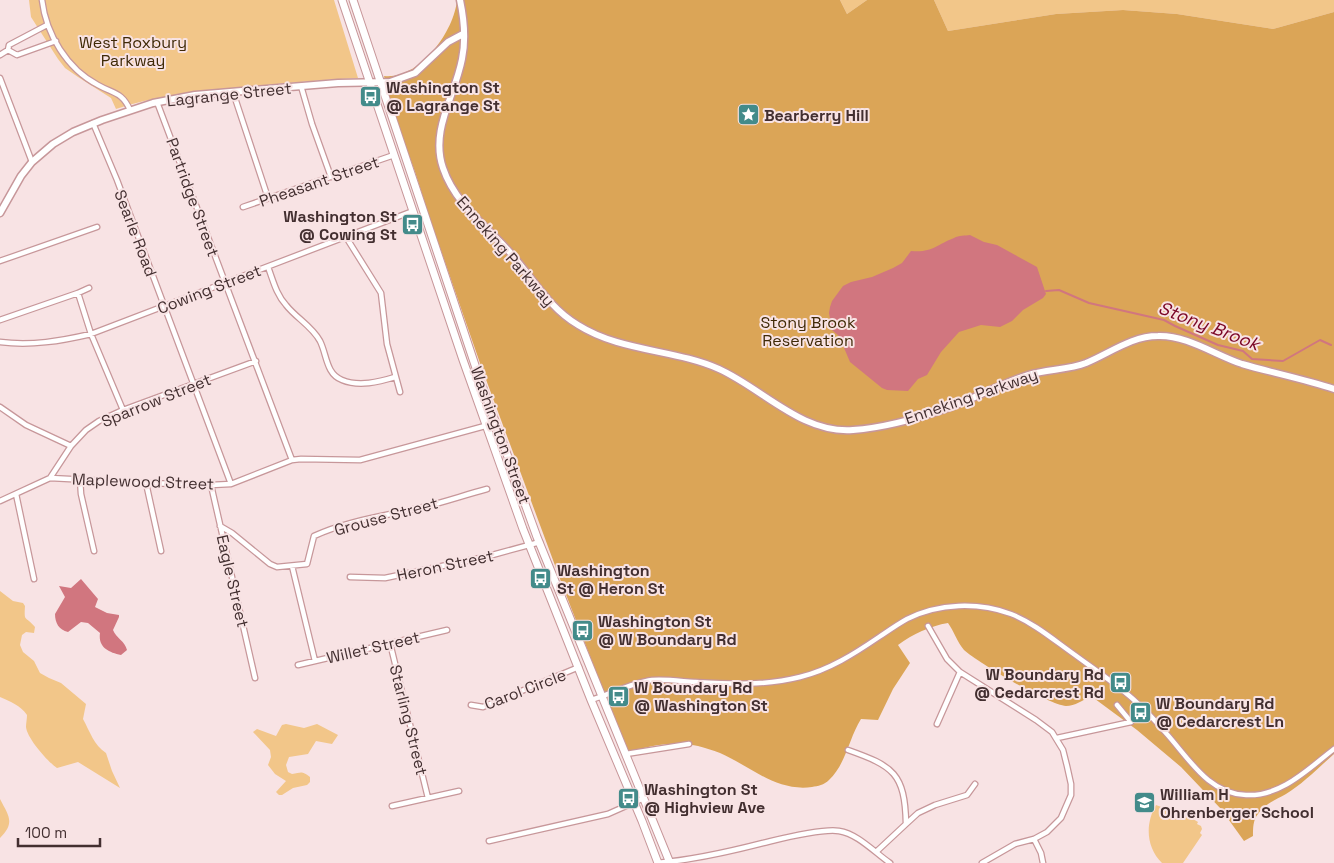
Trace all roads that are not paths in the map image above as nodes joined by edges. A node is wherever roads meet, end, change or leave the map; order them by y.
1 (42, 0) edge
2 (342, 0) edge
3 (352, 0) edge
4 (460, 0) edge
5 (47, 25) junction
6 (463, 34) junction
7 (56, 41) junction
8 (8, 50) junction
9 (0, 55) edge
10 (0, 78) edge
11 (369, 81) junction
12 (381, 82) junction
13 (301, 86) junction
14 (233, 92) junction
15 (158, 102) junction
16 (130, 110) junction
17 (93, 123) junction
18 (394, 155) junction
19 (32, 162) junction
20 (331, 177) junction
21 (268, 198) junction
22 (243, 207) dead end
23 (413, 211) junction
24 (0, 213) edge
25 (97, 227) dead end
26 (346, 237) junction
27 (0, 261) edge
28 (268, 267) junction
29 (226, 283) junction
30 (89, 288) dead end
31 (78, 292) junction
32 (164, 306) junction
33 (0, 320) edge
34 (91, 334) junction
35 (0, 342) edge
36 (256, 361) junction
37 (395, 377) junction
38 (194, 385) junction
39 (1334, 389) edge
40 (400, 392) dead end
41 (0, 407) edge
42 (124, 410) junction
43 (496, 423) junction
44 (487, 426) junction
45 (71, 446) junction
46 (292, 460) junction
47 (50, 478) junction
48 (80, 479) junction
49 (146, 483) junction
50 (231, 484) junction
51 (211, 485) junction
52 (486, 489) dead end
53 (16, 494) junction
54 (0, 501) edge
55 (220, 526) junction
56 (540, 542) junction
57 (529, 545) junction
58 (161, 551) dead end
59 (94, 552) dead end
60 (292, 566) junction
61 (350, 577) dead end
62 (34, 579) dead end
63 (928, 626) dead end
64 (447, 630) dead end
65 (390, 643) junction
66 (315, 660) junction
67 (298, 665) dead end
68 (579, 668) junction
69 (960, 672) junction
70 (255, 678) dead end
71 (603, 696) junction
72 (591, 700) junction
73 (1117, 705) dead end
74 (471, 706) dead end
75 (937, 724) dead end
76 (1057, 738) junction
77 (688, 744) dead end
78 (1334, 749) edge
79 (848, 750) dead end
80 (626, 754) junction
81 (975, 784) dead end
82 (459, 791) dead end
83 (428, 798) junction
84 (644, 798) junction
85 (635, 803) junction
86 (392, 806) dead end
87 (906, 824) junction
88 (1034, 839) junction
89 (489, 841) dead end
90 (876, 852) junction
91 (669, 862) edge
92 (658, 863) edge
93 (890, 863) edge
94 (982, 863) edge
95 (1043, 863) edge

1 - 5 street
2 - 11 main road, Washington Street
3 - 12 main road, Washington Street
4 - 6 main road, Enneking Parkway
5 - 7 street
5 - 8 street
6 - 12 main road, Lagrange Street
6 - 39 main road, Enneking Parkway
7 - 8 street
7 - 16 street
8 - 9 street
10 - 19 street
11 - 12 main road, Lagrange Street
11 - 13 main road, Lagrange Street
11 - 18 main road, Washington Street
12 - 43 main road, Washington Street
13 - 14 main road, Lagrange Street
13 - 20 street
14 - 15 main road, Lagrange Street
14 - 21 street
15 - 16 main road, Lagrange Street
15 - 29 street, Partridge Street
16 - 17 main road, Lagrange Street
17 - 19 main road, Lagrange Street
17 - 32 street, Searle Road
18 - 20 street, Pheasant Street
18 - 23 main road, Washington Street
19 - 24 main road, Lagrange Street
20 - 21 street, Pheasant Street
21 - 22 street, Pheasant Street
23 - 26 street, Cowing Street
23 - 44 main road, Washington Street
25 - 27 street
26 - 28 street, Cowing Street
26 - 37 street
28 - 29 street, Cowing Street
28 - 37 street
29 - 32 street, Cowing Street
29 - 36 street, Partridge Street
30 - 31 street
31 - 33 street
31 - 34 street
32 - 34 street, Cowing Street
32 - 38 street, Searle Road
34 - 35 street, Cowing Street
34 - 42 street
36 - 38 street, Sparrow Street
36 - 46 street, Partridge Street
37 - 40 street
38 - 42 street, Sparrow Street
38 - 50 street, Searle Road
41 - 45 street
42 - 45 street, Sparrow Street
43 - 44 street, Maplewood Street
43 - 56 main road, Washington Street
44 - 46 street, Maplewood Street
44 - 57 main road, Washington Street
45 - 47 street, Sparrow Street
46 - 50 street, Maplewood Street
47 - 48 street, Maplewood Street
47 - 53 street
48 - 49 street, Maplewood Street
48 - 59 street
49 - 51 street, Maplewood Street
49 - 58 street
50 - 51 street, Maplewood Street
51 - 55 street, Eagle Street
52 - 60 street, Grouse Street
53 - 54 street
53 - 62 street
55 - 60 street
55 - 70 street, Eagle Street
56 - 57 street, Heron Street
56 - 71 main road, Washington Street
57 - 61 street, Heron Street
57 - 68 main road, Washington Street
60 - 66 street
63 - 69 street
64 - 65 street, Willet Street
65 - 66 street, Willet Street
65 - 83 street, Starling Street
66 - 67 street, Willet Street
68 - 72 main road, Washington Street
68 - 74 street, Carol Circle
69 - 75 street
69 - 76 street
71 - 72 street
71 - 78 street
71 - 80 main road, Washington Street
72 - 85 main road, Washington Street
73 - 76 street
76 - 88 street
77 - 80 street
79 - 87 street
80 - 84 main road, Washington Street
81 - 87 street
82 - 83 street
83 - 86 street
84 - 85 street
84 - 91 main road, Washington Street
85 - 89 street
85 - 92 main road, Washington Street
87 - 90 street
88 - 94 street
88 - 95 street
90 - 91 street
90 - 93 street
91 - 92 street

